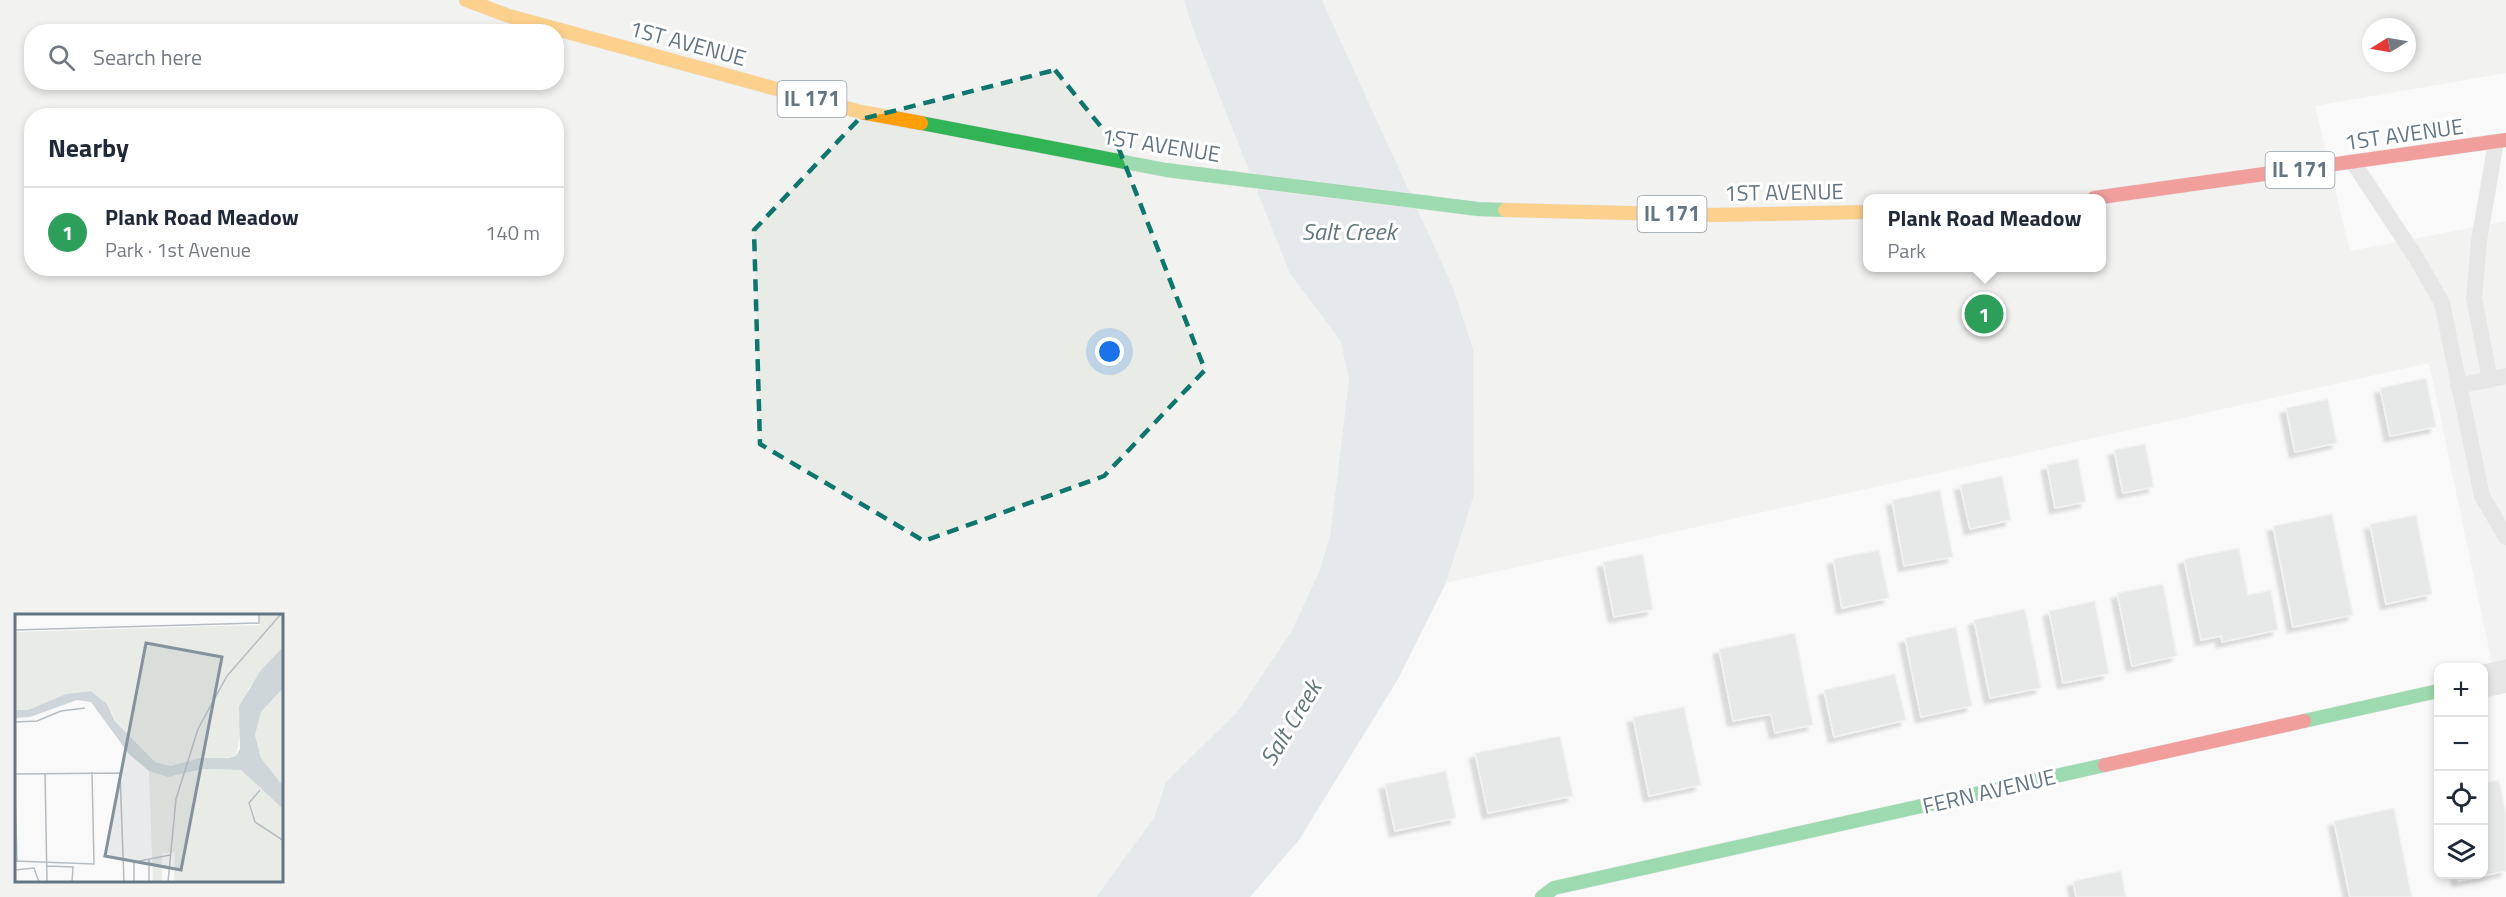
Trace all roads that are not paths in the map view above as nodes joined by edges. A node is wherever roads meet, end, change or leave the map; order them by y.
1 (466, 0) edge
2 (538, 24) edge
3 (564, 31) edge
4 (2501, 141) edge
5 (2353, 162) junction
6 (2106, 196) edge
7 (1863, 212) edge
8 (2498, 378) edge
9 (2458, 386) junction
10 (2506, 537) edge
11 (2506, 676) edge
12 (2488, 680) edge
13 (2434, 692) edge
14 (1542, 897) edge

1 - 2 main road, 1ST AVENUE / IL 171
3 - 7 main road, 1ST AVENUE / IL 171
4 - 5 main road, 1ST AVENUE / IL 171
4 - 8 lane
5 - 6 main road, 1ST AVENUE / IL 171
5 - 9 lane
8 - 9 lane
9 - 10 lane
11 - 12 street
13 - 14 main road, FERN AVENUE

